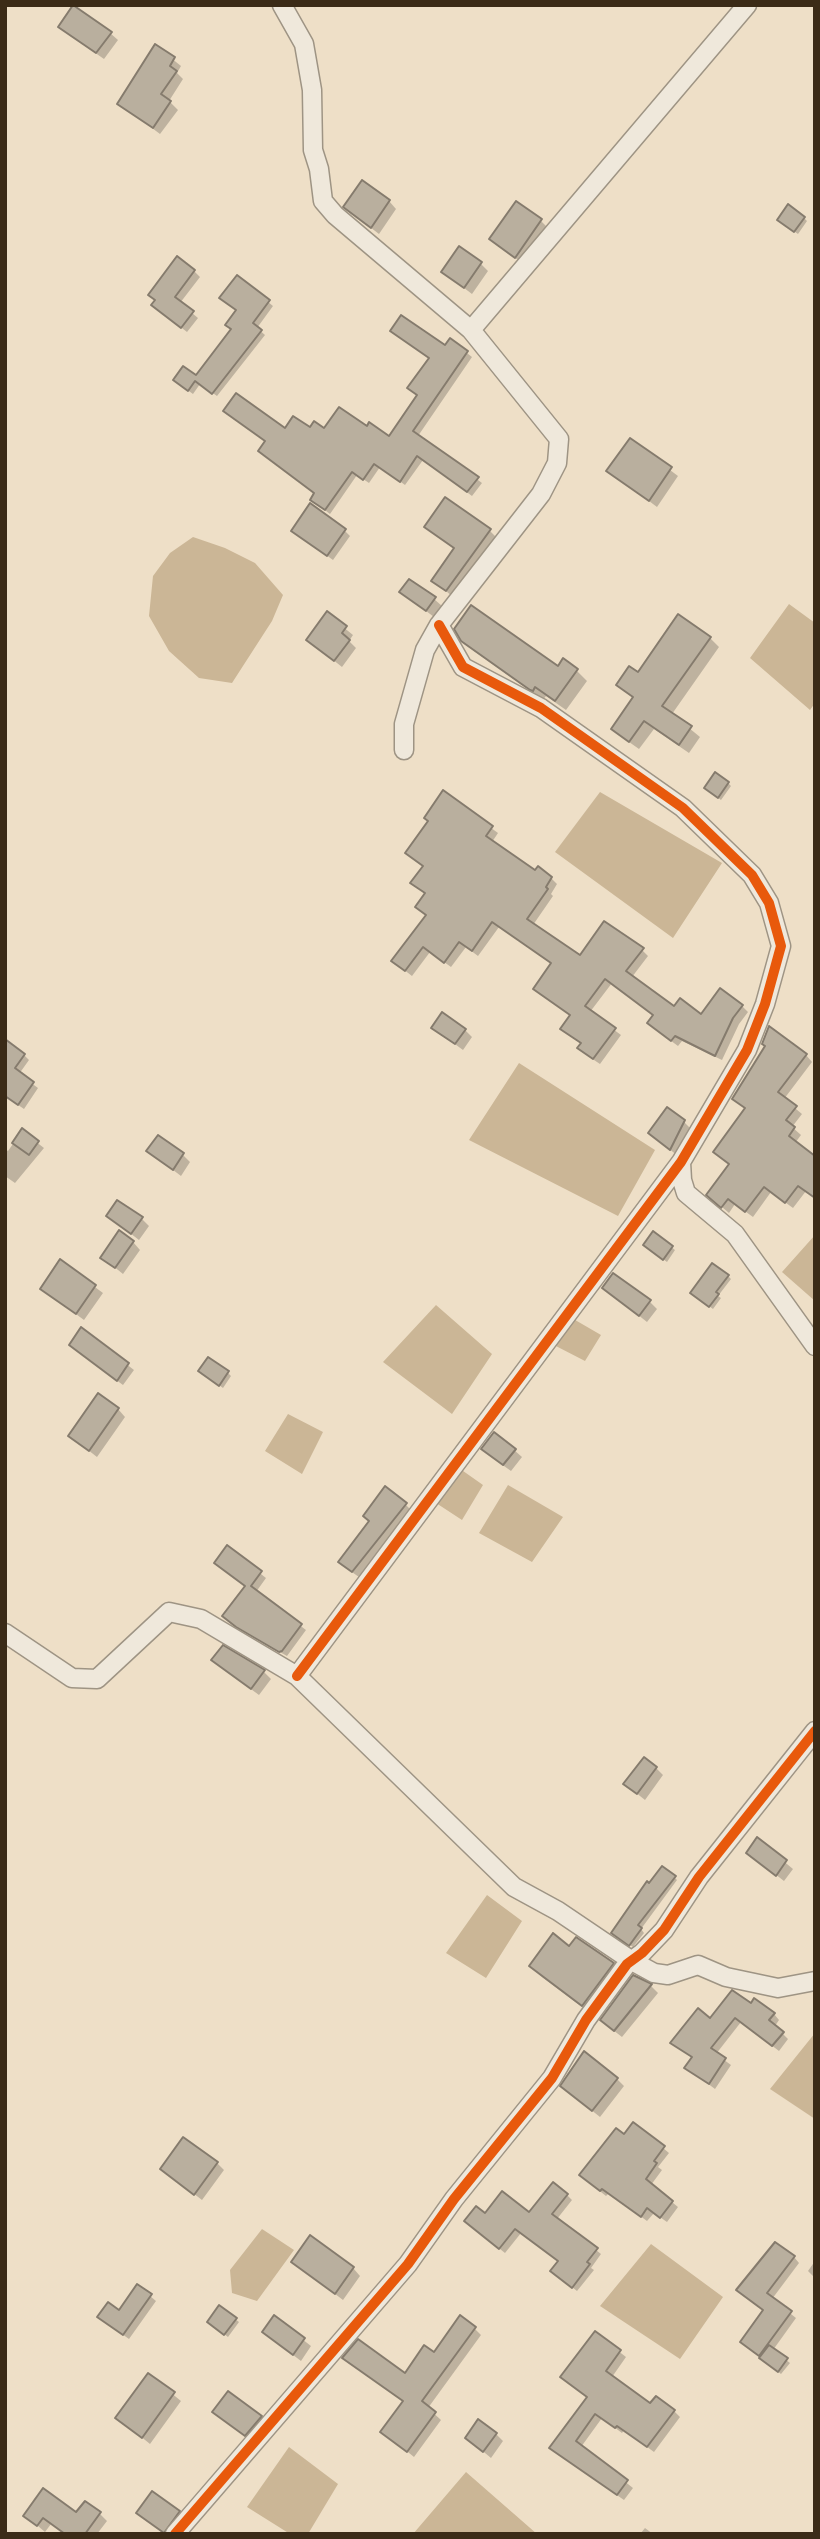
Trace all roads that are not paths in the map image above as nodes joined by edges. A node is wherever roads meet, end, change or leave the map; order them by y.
1 (282, 5) edge
2 (747, 5) edge
3 (471, 330) junction
4 (439, 625) junction
5 (404, 750) dead end
6 (681, 1162) junction
7 (815, 1346) edge
8 (5, 1633) edge
9 (297, 1675) junction
10 (815, 1731) edge
11 (632, 1961) junction
12 (815, 1981) edge
13 (175, 2534) edge

1 - 3 street
2 - 3 street
3 - 4 street
4 - 5 street
4 - 6 street
6 - 7 street
6 - 9 street
8 - 9 street
9 - 11 street
10 - 11 street
11 - 12 street
11 - 13 street

